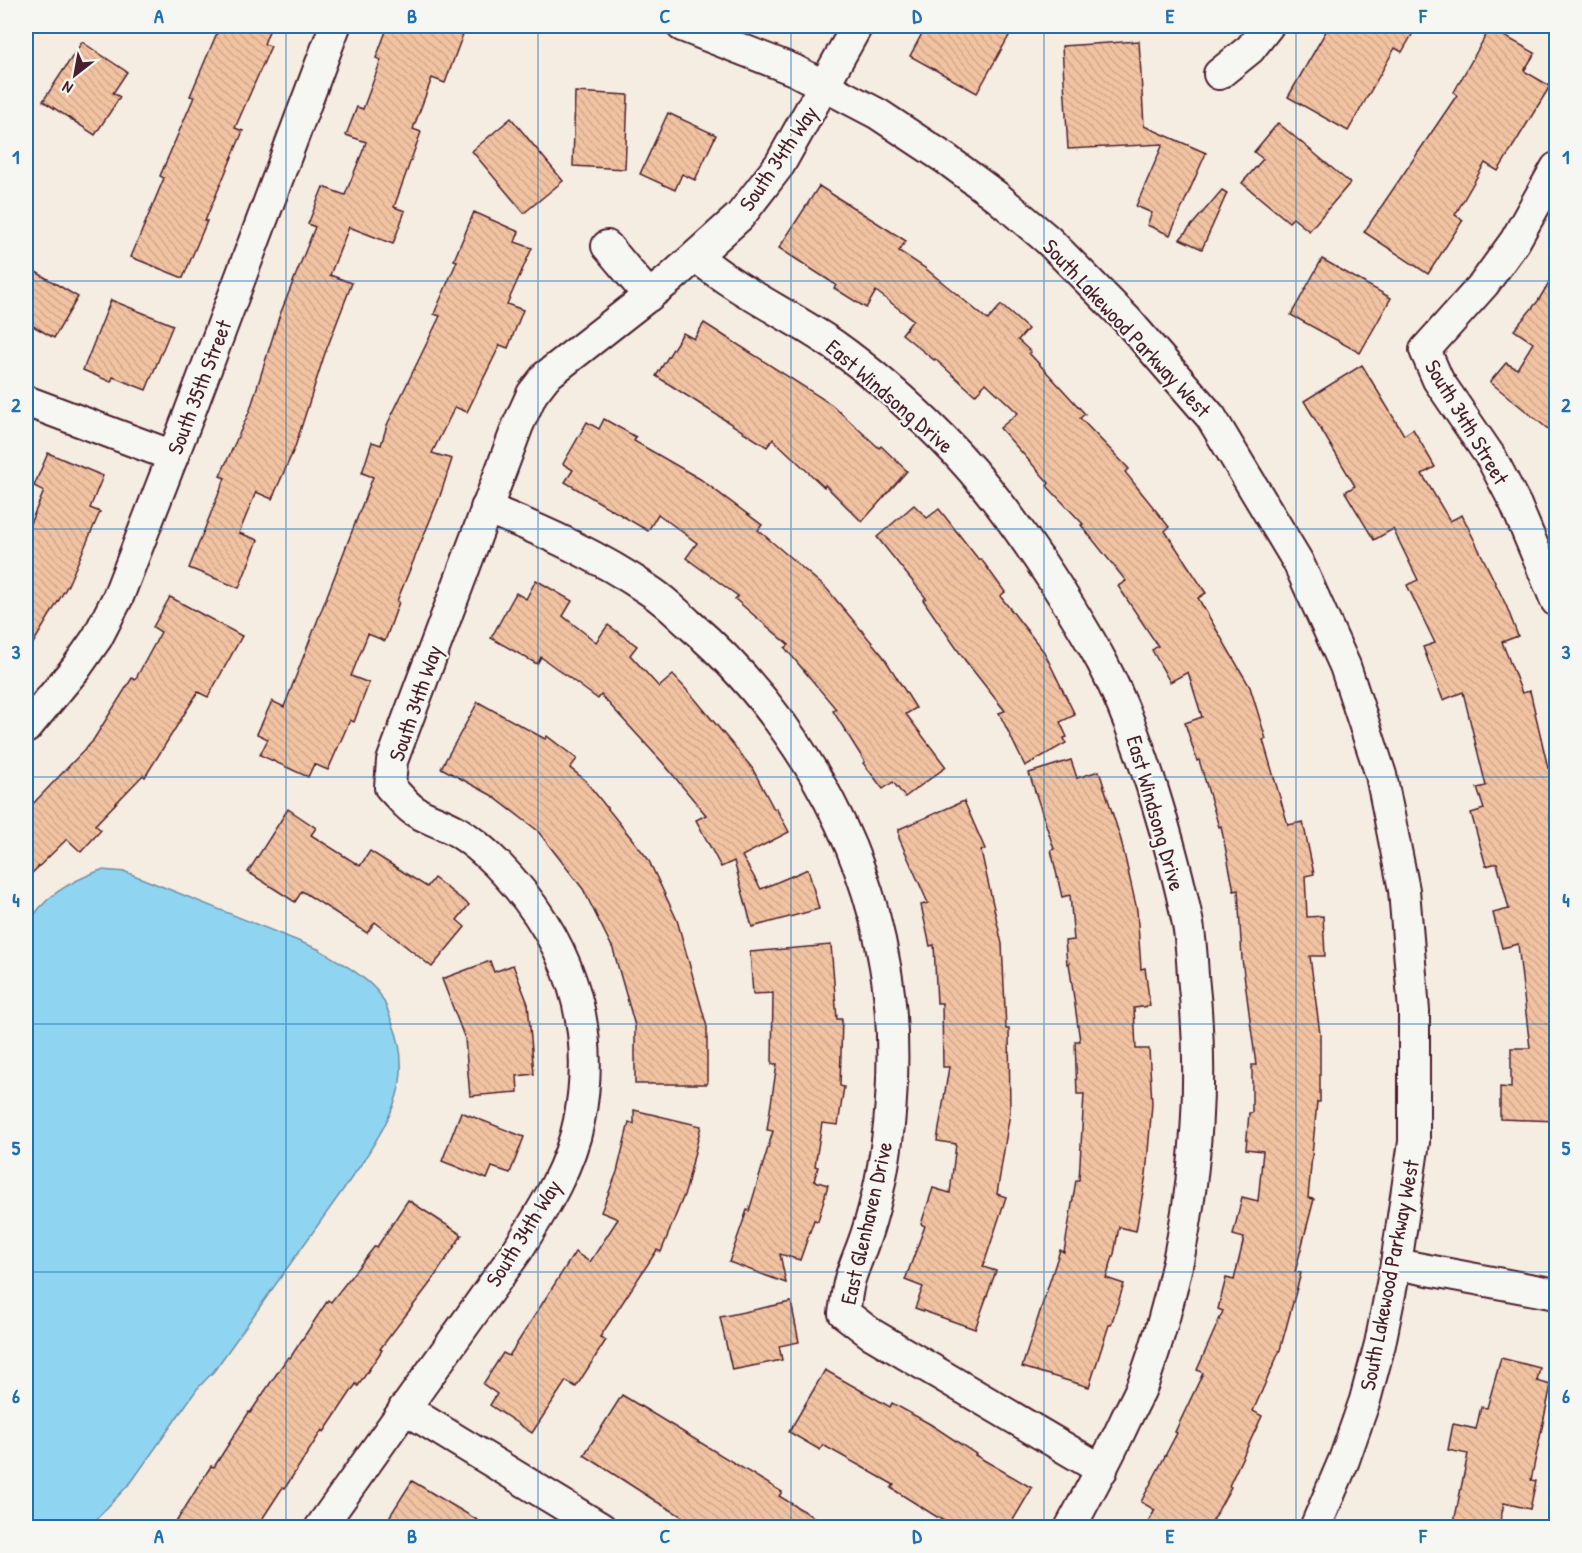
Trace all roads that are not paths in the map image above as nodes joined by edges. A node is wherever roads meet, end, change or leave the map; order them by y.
1 (335, 26) edge
2 (682, 26) edge
3 (857, 26) edge
4 (1268, 26) edge
5 (1219, 74) dead end
6 (825, 86) junction
7 (1557, 168) edge
8 (607, 246) dead end
9 (696, 256) junction
10 (649, 296) junction
11 (26, 401) edge
12 (173, 456) junction
13 (486, 508) junction
14 (1557, 601) edge
15 (26, 728) edge
16 (1396, 1264) junction
17 (1557, 1294) edge
18 (404, 1408) junction
19 (1102, 1470) junction
20 (320, 1527) edge
21 (601, 1527) edge
22 (1070, 1527) edge
23 (1315, 1527) edge

1 - 12 street, South 35th Street
2 - 6 street, South Lakewood Parkway West
3 - 6 street, South 34th Way
4 - 5 street
6 - 9 street, South 34th Way
6 - 16 street, South Lakewood Parkway West
7 - 14 street, South 34th Street
8 - 10 street
9 - 10 street, South 34th Way
9 - 19 street, East Windsong Drive
10 - 13 street, South 34th Way
11 - 12 street
12 - 15 street, South 35th Street
13 - 18 street, South 34th Way
13 - 19 street, East Glenhaven Drive
16 - 17 street
16 - 23 street, South Lakewood Parkway West
18 - 20 street, South 34th Way
18 - 21 street
19 - 22 street, East Windsong Drive

